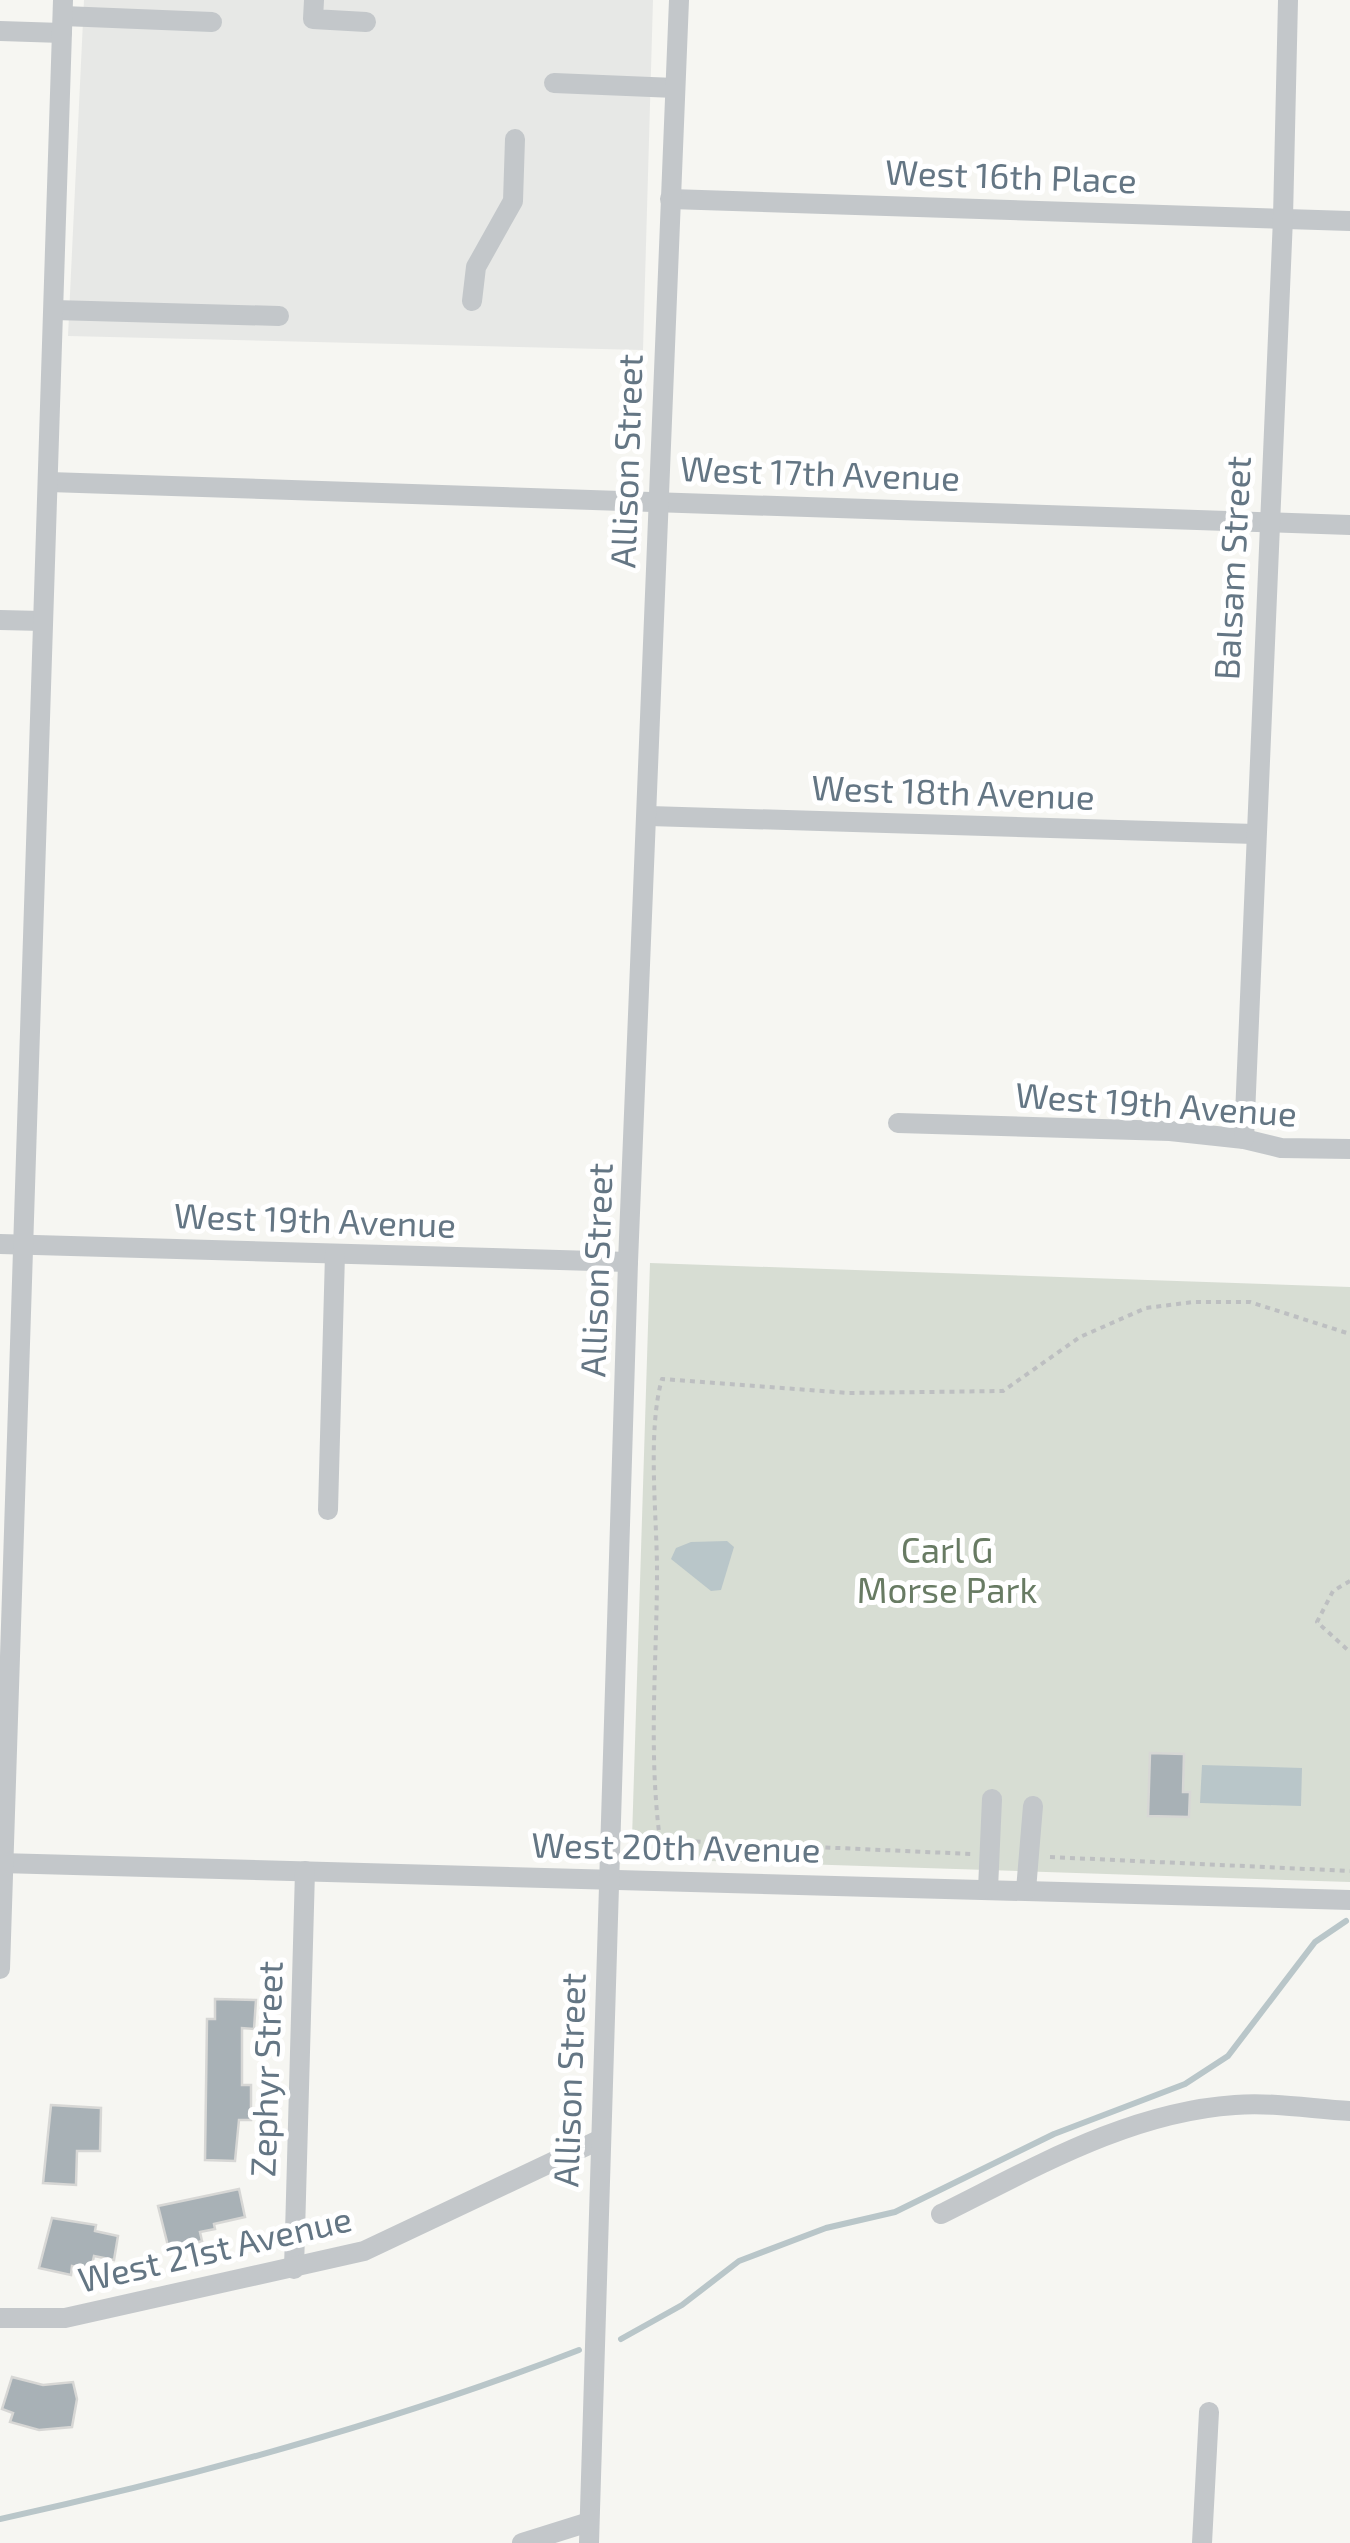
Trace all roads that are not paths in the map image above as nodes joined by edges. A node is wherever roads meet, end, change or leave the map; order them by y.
1 (314, 0) edge
2 (679, 0) edge
3 (1288, 0) edge
4 (63, 16) edge
5 (212, 22) dead end
6 (366, 22) dead end
7 (0, 31) edge
8 (554, 83) dead end
9 (675, 88) junction
10 (515, 140) dead end
11 (670, 199) junction
12 (1283, 218) junction
13 (1350, 221) edge
14 (472, 301) dead end
15 (54, 310) junction
16 (278, 316) dead end
17 (48, 482) junction
18 (656, 501) junction
19 (1267, 522) junction
20 (1350, 525) edge
21 (0, 620) edge
22 (44, 621) junction
23 (649, 816) junction
24 (1254, 834) junction
25 (898, 1123) dead end
26 (1244, 1139) junction
27 (1350, 1149) edge
28 (0, 1244) edge
29 (23, 1245) junction
30 (335, 1254) junction
31 (628, 1262) junction
32 (328, 1510) dead end
33 (992, 1799) dead end
34 (1033, 1806) dead end
35 (2, 1863) edge
36 (305, 1871) junction
37 (609, 1880) junction
38 (988, 1889) junction
39 (1026, 1890) junction
40 (1350, 1900) edge
41 (0, 1968) edge
42 (1350, 2112) edge
43 (601, 2139) junction
44 (941, 2214) dead end
45 (294, 2268) junction
46 (0, 2318) edge
47 (1208, 2412) dead end
48 (589, 2532) edge
49 (522, 2543) edge
50 (1202, 2543) edge

1 - 6 street
2 - 9 street, Allison Street
3 - 12 street, Balsam Street
4 - 5 street
4 - 7 street
4 - 15 street
8 - 9 street
9 - 11 street, Allison Street
10 - 14 street
11 - 12 street, West 16th Place
11 - 18 street, Allison Street
12 - 13 street, West 16th Place
12 - 19 street, Balsam Street
15 - 16 street
15 - 17 street
17 - 18 street, West 17th Avenue
17 - 22 street
18 - 19 street, West 17th Avenue
18 - 23 street, Allison Street
19 - 20 street, West 17th Avenue
19 - 24 street, Balsam Street
21 - 22 street
22 - 29 street
23 - 24 street, West 18th Avenue
23 - 31 street, Allison Street
24 - 26 street, Balsam Street
25 - 26 street, West 19th Avenue
26 - 27 street, West 19th Avenue
28 - 29 street, West 19th Avenue
29 - 30 street, West 19th Avenue
29 - 35 street
30 - 31 street, West 19th Avenue
30 - 32 street
31 - 37 street, Allison Street
33 - 38 street
34 - 39 street
35 - 36 street, West 20th Avenue
35 - 41 street
36 - 37 street, West 20th Avenue
36 - 45 street, Zephyr Street
37 - 38 street, West 20th Avenue
37 - 43 street, Allison Street
38 - 39 street, West 20th Avenue
39 - 40 street, West 20th Avenue
42 - 44 street
43 - 45 street, West 21st Avenue
43 - 48 street, Allison Street
45 - 46 street, West 21st Avenue
47 - 50 street
48 - 49 street

